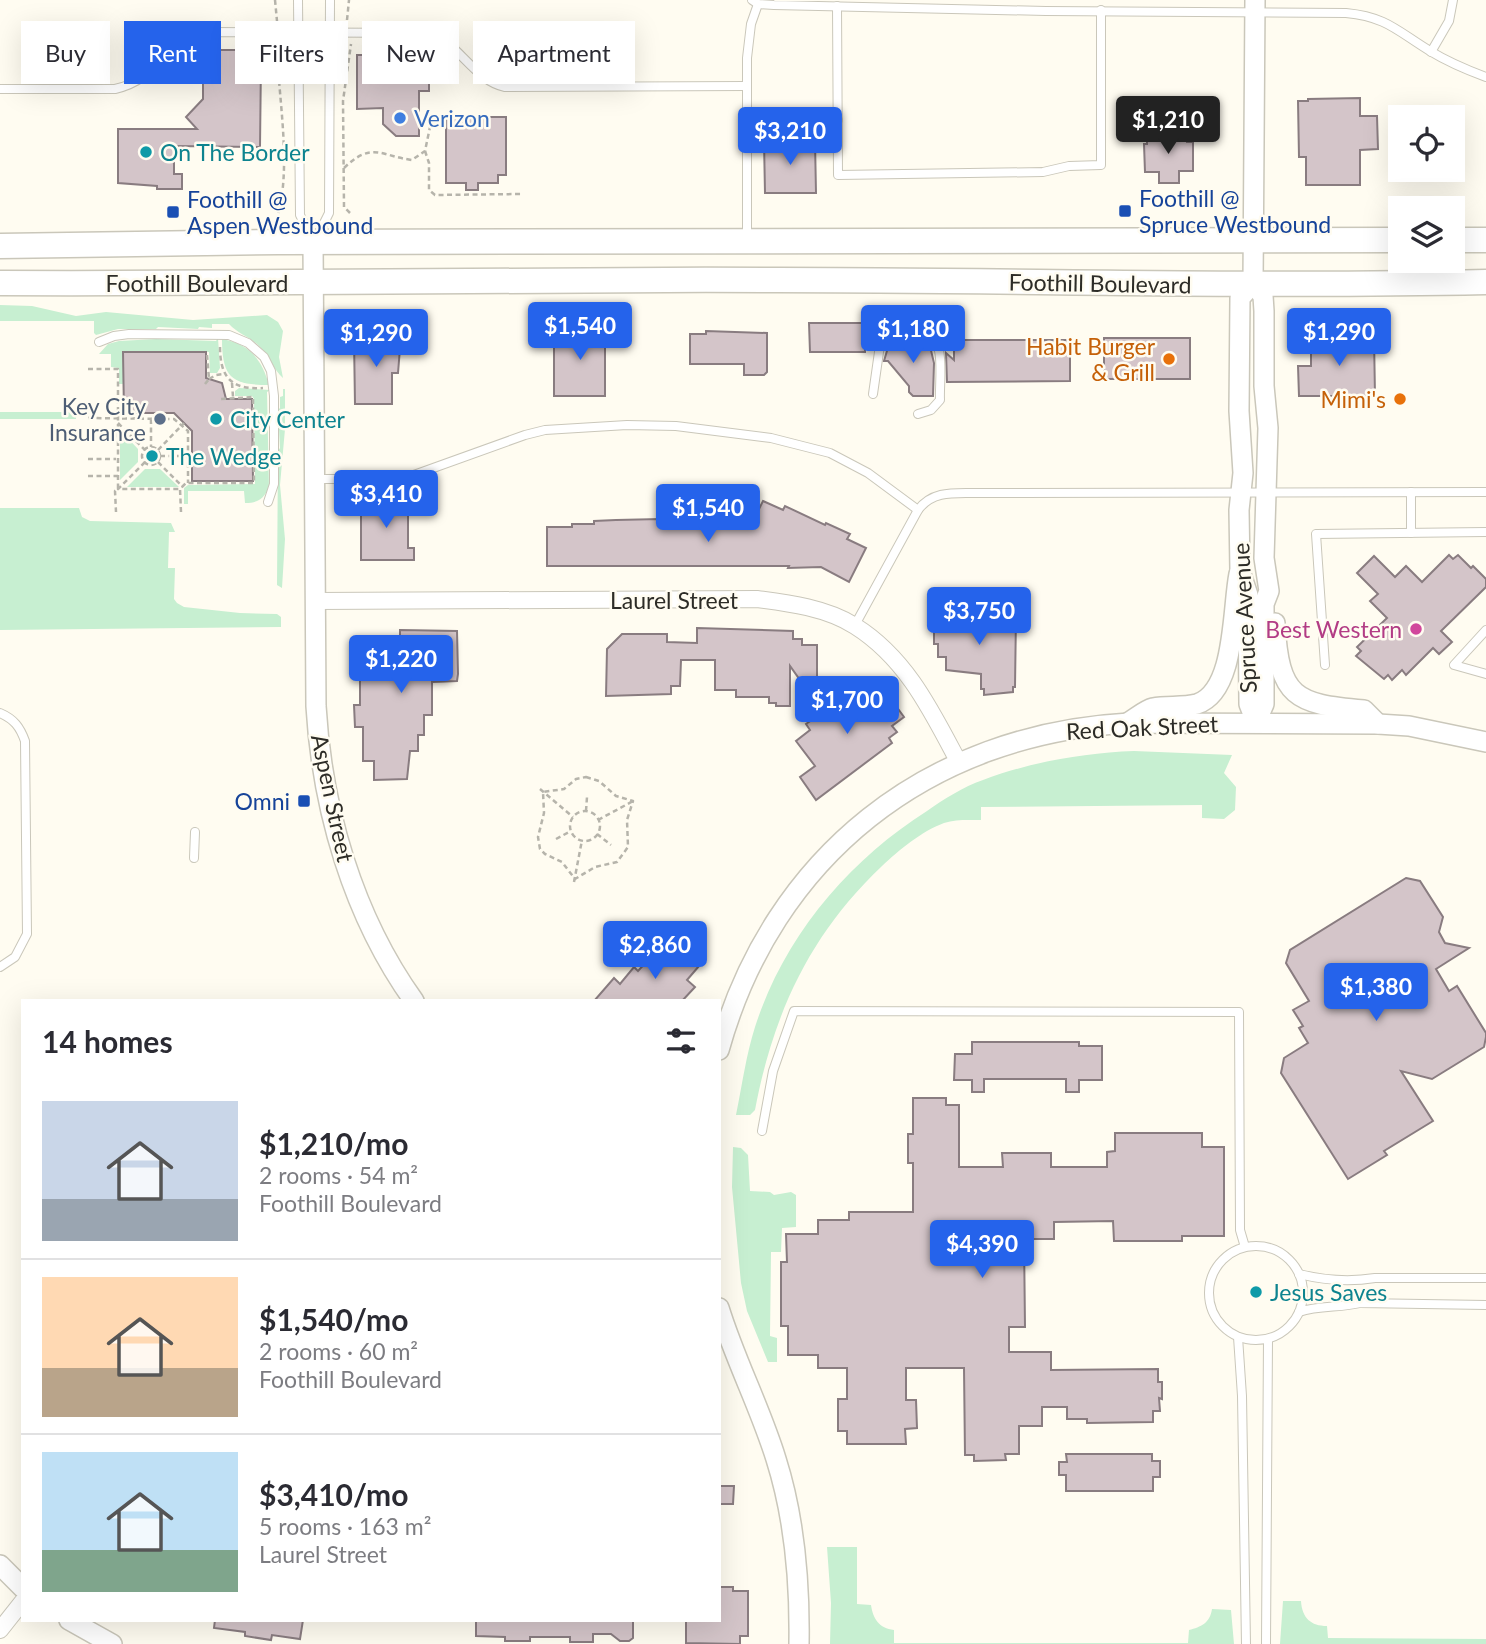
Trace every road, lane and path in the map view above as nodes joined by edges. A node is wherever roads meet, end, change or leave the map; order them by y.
1 (275, 0) edge
2 (298, 0) edge
3 (330, 0) edge
4 (349, 0) edge
5 (1453, 0) edge
6 (755, 2) edge
7 (837, 6) junction
8 (1255, 6) edge
9 (1101, 10) junction
10 (347, 19) dead end
11 (277, 20) dead end
12 (298, 21) edge
13 (331, 21) edge
14 (348, 31) edge
15 (235, 32) edge
16 (351, 44) dead end
17 (1431, 52) junction
18 (1486, 77) edge
19 (279, 84) edge
20 (299, 84) edge
21 (330, 84) edge
22 (746, 86) junction
23 (0, 89) edge
24 (793, 120) dead end
25 (838, 120) junction
26 (430, 127) dead end
27 (425, 151) junction
28 (344, 167) junction
29 (522, 194) dead end
30 (350, 213) dead end
31 (276, 221) dead end
32 (1253, 240) junction
33 (1388, 240) edge
34 (1465, 240) edge
35 (1486, 240) edge
36 (313, 242) junction
37 (747, 242) junction
38 (0, 246) edge
39 (1486, 282) edge
40 (0, 283) edge
41 (314, 283) junction
42 (1253, 283) junction
43 (220, 334) junction
44 (99, 342) dead end
45 (207, 355) dead end
46 (88, 369) dead end
47 (224, 374) junction
48 (209, 379) junction
49 (232, 382) junction
50 (205, 384) dead end
51 (274, 387) junction
52 (873, 394) dead end
53 (233, 397) junction
54 (221, 399) dead end
55 (918, 414) dead end
56 (88, 418) dead end
57 (151, 419) junction
58 (118, 421) junction
59 (183, 424) junction
60 (151, 447) junction
61 (145, 450) junction
62 (158, 450) junction
63 (160, 456) junction
64 (188, 456) junction
65 (88, 459) dead end
66 (118, 459) junction
67 (145, 462) junction
68 (158, 462) junction
69 (88, 476) dead end
70 (118, 476) junction
71 (315, 479) junction
72 (188, 483) junction
73 (182, 488) junction
74 (118, 489) junction
75 (1241, 491) junction
76 (1264, 492) junction
77 (1411, 492) junction
78 (1486, 492) edge
79 (268, 502) dead end
80 (918, 510) junction
81 (116, 512) dead end
82 (181, 512) dead end
83 (1486, 532) edge
84 (1411, 533) junction
85 (1240, 571) junction
86 (1269, 591) junction
87 (316, 601) junction
88 (855, 625) junction
89 (1486, 631) edge
90 (1325, 665) dead end
91 (1486, 674) edge
92 (0, 713) edge
93 (1256, 722) junction
94 (1129, 723) junction
95 (1378, 724) junction
96 (1486, 742) edge
97 (958, 761) junction
98 (541, 790) junction
99 (587, 797) dead end
100 (634, 800) junction
101 (586, 811) junction
102 (573, 817) junction
103 (598, 820) junction
104 (571, 831) junction
105 (195, 832) dead end
106 (597, 834) junction
107 (556, 839) dead end
108 (582, 841) junction
109 (611, 845) dead end
110 (194, 858) dead end
111 (574, 881) junction
112 (0, 967) edge
113 (413, 999) edge
114 (721, 1043) edge
115 (762, 1131) dead end
116 (1245, 1247) junction
117 (1299, 1274) junction
118 (1486, 1278) edge
119 (1486, 1305) edge
120 (1299, 1312) junction
121 (721, 1315) edge
122 (1238, 1337) junction
123 (1268, 1339) junction
124 (0, 1565) edge
125 (21, 1586) edge
126 (21, 1604) edge
127 (72, 1622) edge
128 (0, 1630) edge
129 (111, 1644) edge
130 (799, 1644) edge
131 (1246, 1644) edge
132 (1266, 1644) edge

1 - 11 path
2 - 12 lane, Aspen Street
3 - 13 lane, Aspen Street
4 - 10 path
5 - 17 lane
6 - 7 lane
6 - 22 lane
7 - 9 lane
7 - 25 lane
8 - 9 lane
8 - 17 lane
8 - 32 street, Spruce Avenue
9 - 25 lane
14 - 22 lane
15 - 23 lane
16 - 28 path
17 - 18 lane
19 - 31 path
20 - 36 lane, Aspen Street
21 - 36 lane, Aspen Street
22 - 37 lane
24 - 25 lane
26 - 27 path
27 - 28 path
27 - 29 path
28 - 30 path
32 - 33 main road, Foothill Boulevard
32 - 37 main road, Foothill Boulevard
32 - 42 street, Spruce Avenue
34 - 35 main road
36 - 37 main road, Foothill Boulevard
36 - 38 main road, Foothill Boulevard
36 - 41 street, Aspen Street
39 - 42 main road, Foothill Boulevard
40 - 41 main road, Foothill Boulevard
41 - 42 main road, Foothill Boulevard
41 - 71 street, Aspen Street
42 - 75 street, Spruce Avenue
42 - 76 street, Spruce Avenue
43 - 44 lane
43 - 47 path
43 - 51 lane
45 - 48 path
46 - 58 path
47 - 48 path
47 - 49 path
48 - 50 path
49 - 51 path
49 - 53 path
51 - 79 lane
52 - 55 lane
53 - 54 path
53 - 72 path
56 - 58 path
57 - 58 path
57 - 59 path
57 - 60 path
58 - 61 path
58 - 66 path
59 - 62 path
59 - 64 path
60 - 61 path
60 - 62 path
61 - 67 path
62 - 63 path
63 - 64 path
63 - 68 path
64 - 72 path
65 - 66 path
66 - 70 path
67 - 68 path
67 - 74 path
68 - 73 path
69 - 70 path
70 - 74 path
71 - 80 lane
71 - 87 street, Aspen Street
72 - 73 path
73 - 74 path
73 - 82 path
74 - 81 path
75 - 76 lane
75 - 80 lane
75 - 85 street, Spruce Avenue
76 - 77 lane
76 - 86 street, Spruce Avenue
77 - 78 lane
77 - 84 lane
80 - 88 lane
83 - 84 lane
84 - 90 lane
85 - 93 street, Spruce Avenue
85 - 94 street
86 - 93 street, Spruce Avenue
86 - 95 street
87 - 88 street, Laurel Street
87 - 113 street, Aspen Street
88 - 97 street, Laurel Street
89 - 91 lane
92 - 112 lane
93 - 94 street, Red Oak Street
93 - 95 street, Red Oak Street
94 - 97 street, Red Oak Street
95 - 96 street, Red Oak Street
97 - 114 street, Red Oak Street
98 - 100 path
98 - 102 path
98 - 111 path
99 - 101 path
100 - 103 path
100 - 111 path
101 - 102 path
101 - 103 path
102 - 104 path
103 - 106 path
104 - 107 path
104 - 108 path
105 - 110 lane
106 - 108 path
106 - 109 path
108 - 111 path
115 - 116 lane
116 - 117 lane
116 - 122 lane
117 - 118 lane
117 - 120 lane
119 - 120 lane
120 - 123 lane
121 - 130 street
122 - 123 lane
122 - 131 lane
123 - 132 lane
124 - 125 street
126 - 128 street
127 - 129 street

